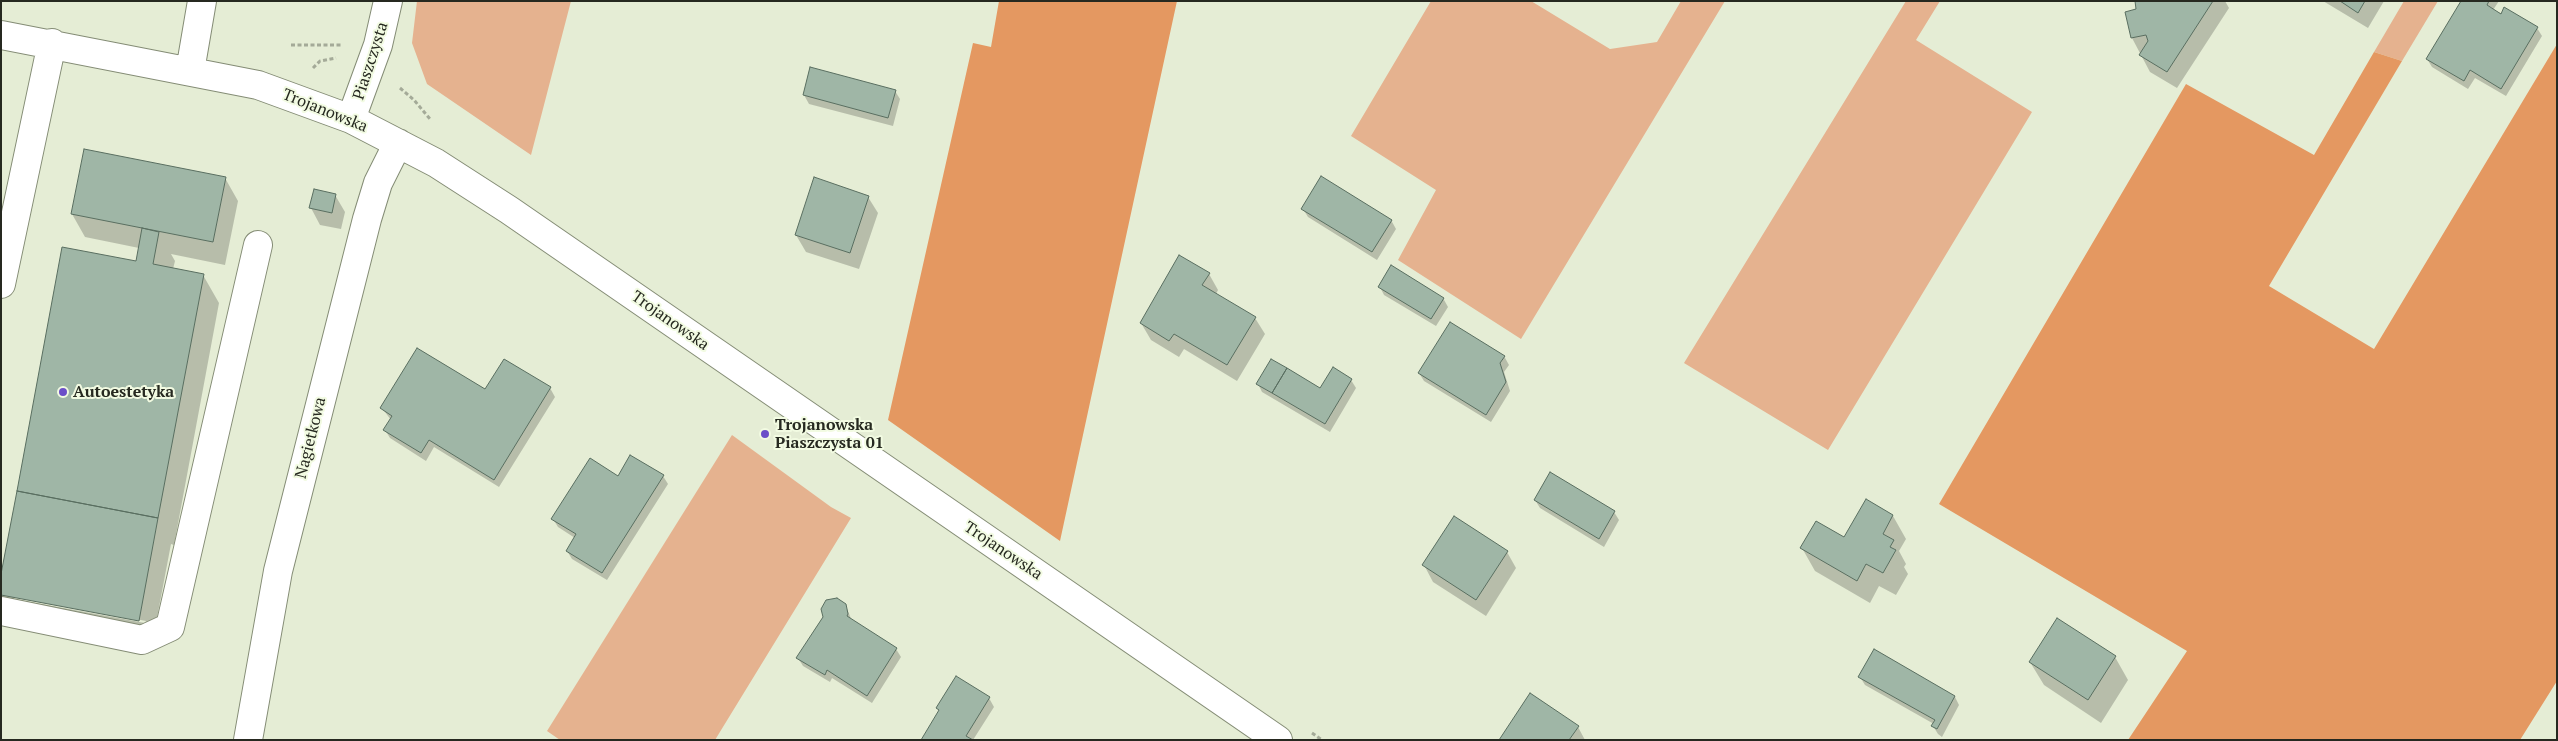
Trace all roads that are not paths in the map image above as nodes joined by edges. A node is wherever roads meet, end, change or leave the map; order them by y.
1 (202, 1) edge
2 (388, 1) edge
3 (1, 35) edge
4 (52, 44) junction
5 (190, 71) junction
6 (351, 119) junction
7 (398, 143) junction
8 (6, 235) edge
9 (258, 245) dead end
10 (1, 284) edge
11 (1, 611) edge
12 (248, 740) edge
13 (1278, 740) edge

1 - 5 street
2 - 6 street, Piaszczysta
3 - 4 street, Trojanowska
4 - 5 street, Trojanowska
4 - 8 street
5 - 6 street, Trojanowska
6 - 7 street, Trojanowska
7 - 12 street, Nagietkowa
7 - 13 street, Trojanowska
8 - 10 street
9 - 11 street

